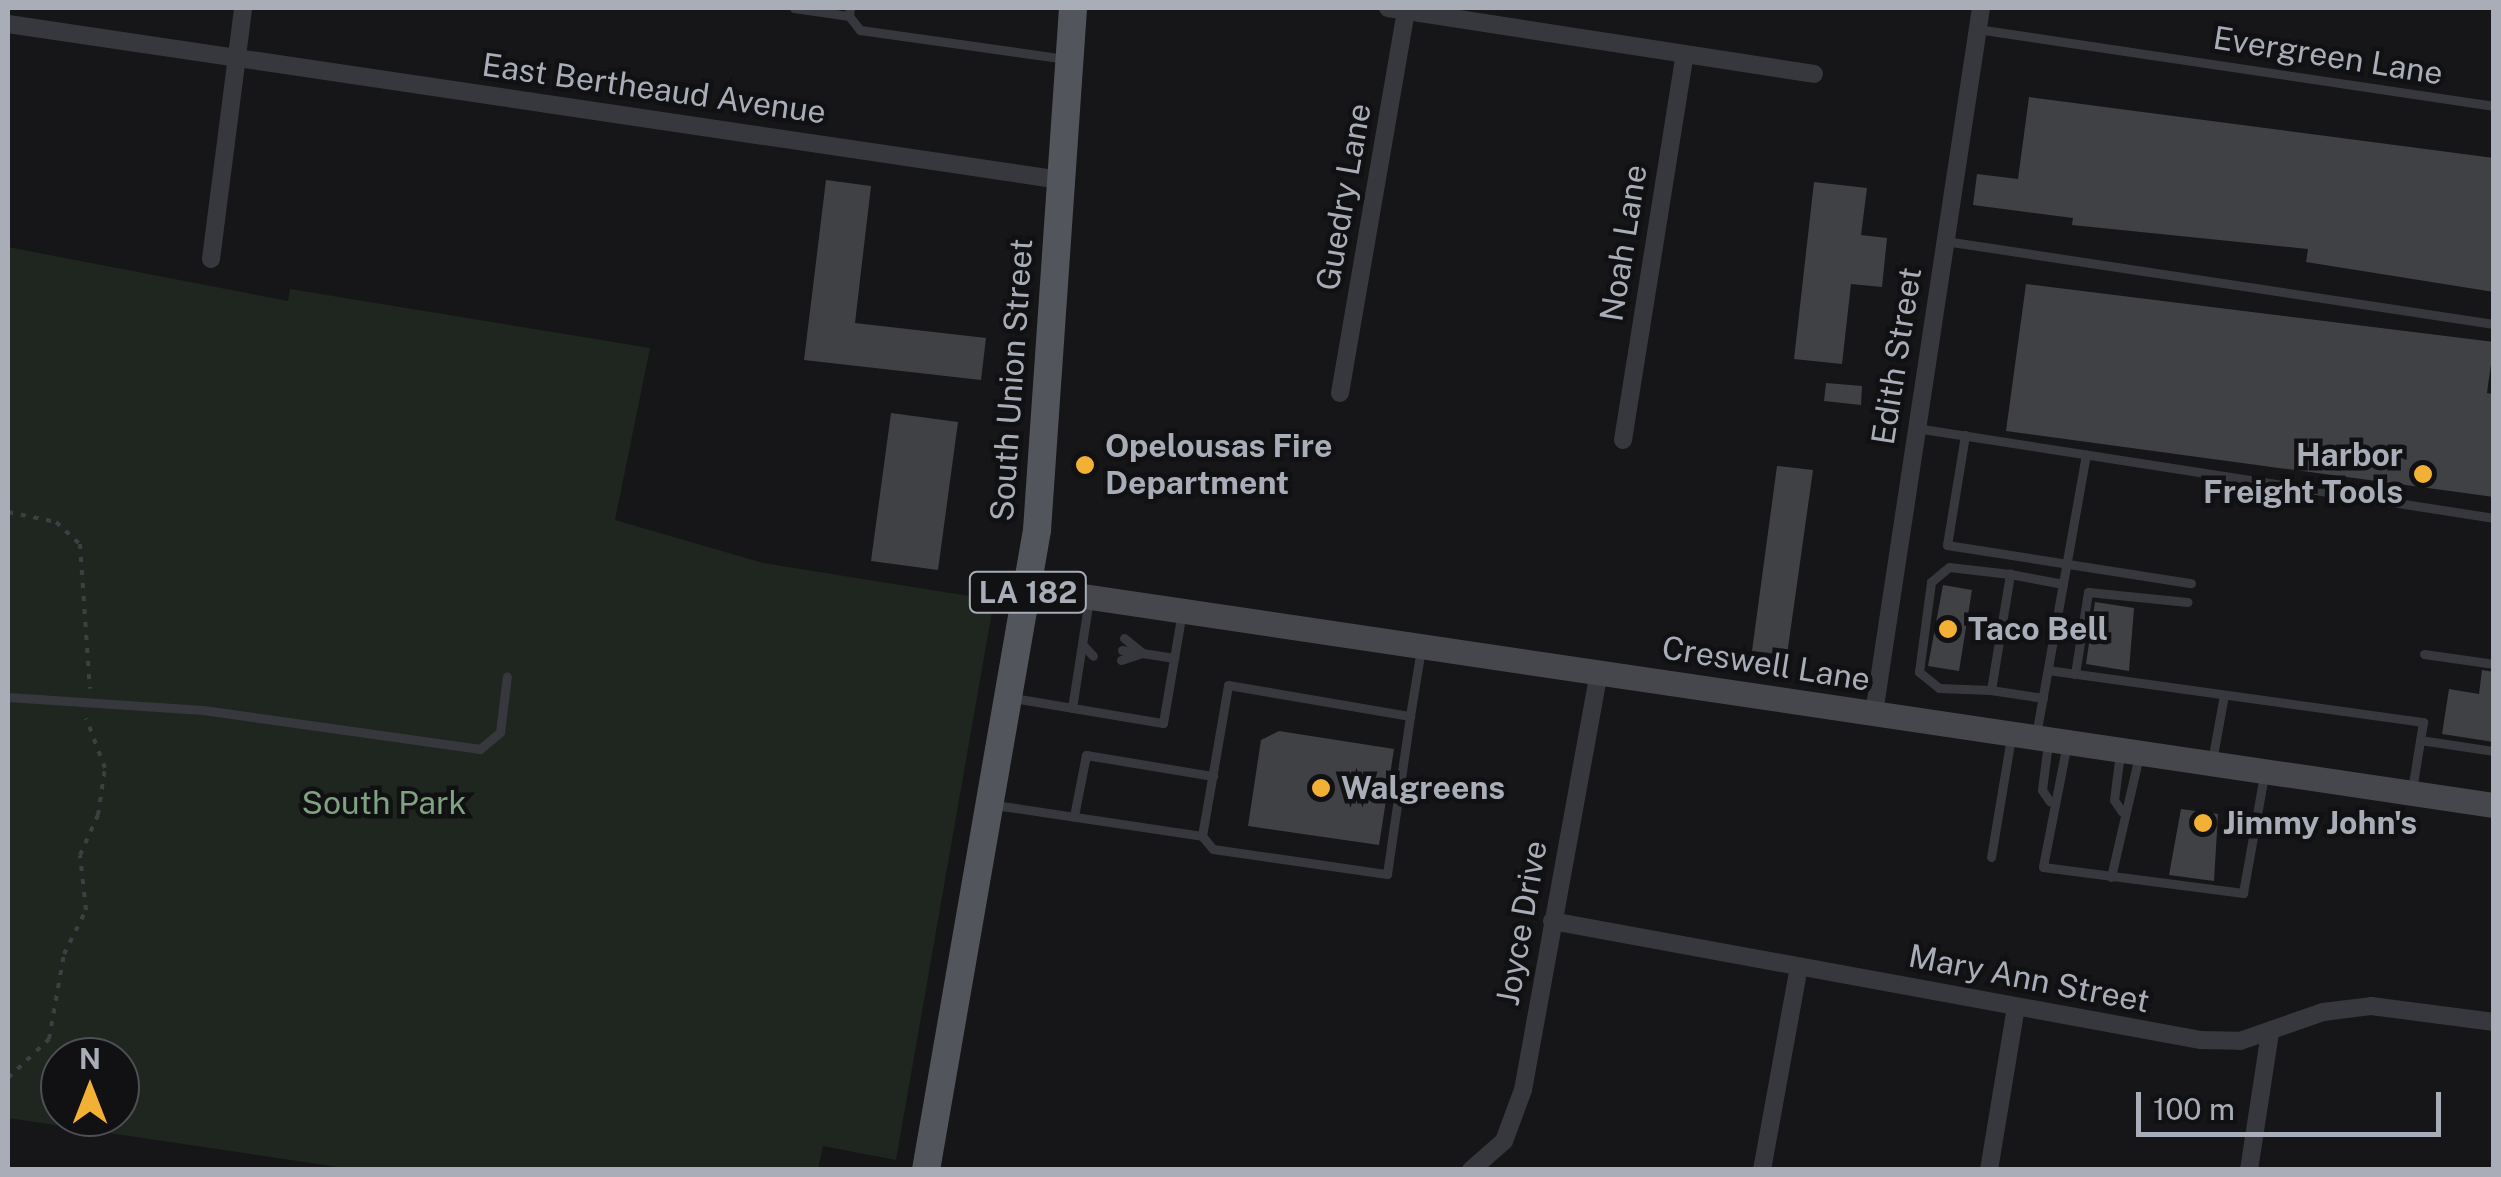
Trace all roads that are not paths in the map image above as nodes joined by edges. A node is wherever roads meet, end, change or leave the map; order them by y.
1 (243, 8) edge
2 (794, 8) edge
3 (1074, 8) edge
4 (1981, 8) edge
5 (1397, 9) edge
6 (850, 12) edge
7 (8, 24) edge
8 (1978, 29) junction
9 (1685, 54) junction
10 (240, 58) junction
11 (1071, 60) junction
12 (1814, 74) dead end
13 (2494, 106) edge
14 (1060, 180) junction
15 (1944, 241) junction
16 (212, 259) dead end
17 (2494, 324) edge
18 (1340, 393) dead end
19 (1916, 428) junction
20 (1965, 435) junction
21 (1623, 440) dead end
22 (2086, 454) junction
23 (2494, 518) edge
24 (2067, 564) junction
25 (2010, 574) junction
26 (2191, 583) dead end
27 (2062, 584) junction
28 (1029, 588) junction
29 (1089, 597) junction
30 (2188, 602) dead end
31 (1182, 611) junction
32 (1097, 635) dead end
33 (1124, 638) dead end
34 (1082, 644) junction
35 (1421, 648) junction
36 (1094, 652) dead end
37 (1143, 654) junction
38 (2424, 654) dead end
39 (1122, 655) dead end
40 (1174, 658) junction
41 (2494, 664) edge
42 (2048, 670) junction
43 (1599, 671) junction
44 (2075, 674) junction
45 (508, 676) dead end
46 (1991, 690) junction
47 (2224, 695) junction
48 (8, 697) edge
49 (1010, 698) junction
50 (2043, 698) junction
51 (1072, 708) junction
52 (1874, 713) junction
53 (1410, 716) junction
54 (2041, 739) junction
55 (2420, 740) junction
56 (2494, 751) edge
57 (2130, 752) junction
58 (2212, 764) junction
59 (2265, 772) junction
60 (1214, 776) junction
61 (2412, 793) junction
62 (2050, 802) junction
63 (992, 804) junction
64 (2494, 805) edge
65 (2122, 812) junction
66 (1074, 816) junction
67 (1202, 836) junction
68 (1991, 857) dead end
69 (2111, 877) junction
70 (1552, 921) junction
71 (1799, 967) junction
72 (2016, 1007) junction
73 (2494, 1022) edge
74 (2270, 1032) junction
75 (926, 1170) edge
76 (1472, 1170) edge
77 (1762, 1170) edge
78 (1989, 1170) edge
79 (2249, 1170) edge

1 - 10 street
2 - 6 lane
3 - 11 main road, South Union Street / LA 182
4 - 8 street, Edith Street
5 - 9 street
5 - 18 street, Guedry Lane
6 - 11 lane
7 - 10 street, East Bertheaud Avenue
8 - 13 lane, Evergreen Lane
8 - 15 street, Edith Street
9 - 12 street
9 - 21 street, Noah Lane
10 - 14 street, East Bertheaud Avenue
10 - 16 street
11 - 14 main road, South Union Street / LA 182
14 - 28 main road, South Union Street / LA 182
15 - 17 lane
15 - 19 street, Edith Street
19 - 20 lane
19 - 52 street, Edith Street
20 - 22 lane
20 - 24 lane
22 - 23 lane
22 - 24 lane
24 - 26 lane
24 - 27 lane
25 - 27 lane
25 - 46 lane
25 - 46 lane
27 - 42 lane
28 - 29 main road, Creswell Lane
28 - 49 main road, South Union Street / LA 182
29 - 31 main road, Creswell Lane
29 - 34 lane
30 - 44 lane
31 - 35 main road, Creswell Lane
31 - 40 lane
32 - 34 lane
33 - 37 lane
34 - 36 lane
34 - 51 lane
35 - 43 main road, Creswell Lane
35 - 53 lane
37 - 39 lane
37 - 40 lane
38 - 41 lane
40 - 51 lane
42 - 44 lane
42 - 50 lane
43 - 52 main road, Creswell Lane
43 - 70 street, Joyce Drive
44 - 47 lane
45 - 48 lane
46 - 50 lane
47 - 55 lane
47 - 58 lane
49 - 51 lane
49 - 63 main road, South Union Street / LA 182
50 - 54 lane
52 - 54 main road, Creswell Lane
53 - 60 lane
53 - 67 lane
54 - 57 main road, Creswell Lane
54 - 62 lane
54 - 62 lane
54 - 68 lane
55 - 56 lane
55 - 61 lane
57 - 58 main road, Creswell Lane
57 - 65 lane
57 - 65 lane
58 - 59 main road, Creswell Lane
59 - 61 main road, Creswell Lane
59 - 69 lane
60 - 66 lane
60 - 67 lane
61 - 64 main road, Creswell Lane
62 - 69 lane
63 - 66 lane
63 - 75 main road, South Union Street / LA 182
65 - 69 lane
66 - 67 lane
70 - 71 street, Mary Ann Street
70 - 76 street, Joyce Drive
71 - 72 street, Mary Ann Street
71 - 77 street
72 - 74 street, Mary Ann Street
72 - 78 street
73 - 74 street, Mary Ann Street
74 - 79 street

